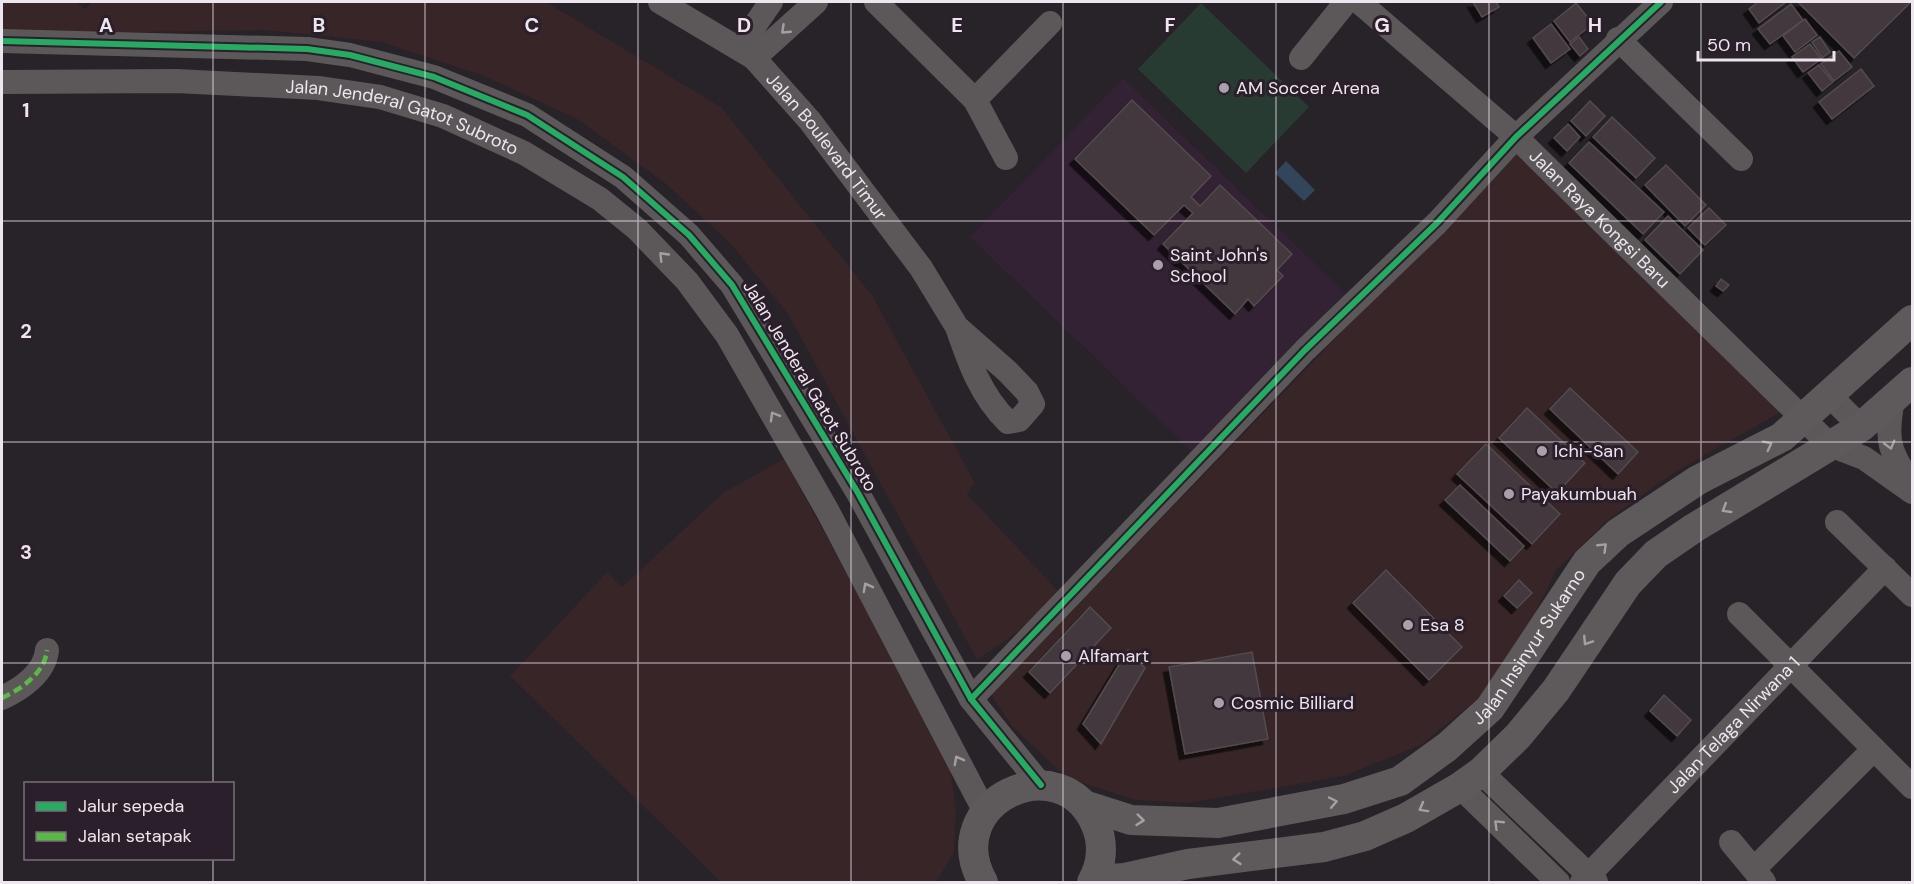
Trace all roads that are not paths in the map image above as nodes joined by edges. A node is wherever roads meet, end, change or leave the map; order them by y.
1 (660, 2) edge
2 (771, 2) edge
3 (816, 2) edge
4 (1346, 2) edge
5 (1359, 2) edge
6 (1661, 2) edge
7 (882, 4) edge
8 (1050, 23) dead end
9 (1618, 39) junction
10 (2, 41) edge
11 (747, 53) junction
12 (1301, 58) dead end
13 (2, 82) edge
14 (975, 100) junction
15 (554, 130) junction
16 (1515, 137) junction
17 (1006, 158) dead end
18 (1741, 159) dead end
19 (534, 161) junction
20 (1912, 320) edge
21 (957, 327) dead end
22 (1903, 391) edge
23 (1830, 396) junction
24 (1805, 419) junction
25 (1861, 427) junction
26 (1830, 445) junction
27 (1912, 486) edge
28 (1912, 492) edge
29 (858, 493) junction
30 (827, 510) junction
31 (1837, 522) dead end
32 (1885, 568) junction
33 (1912, 595) edge
34 (1739, 614) dead end
35 (47, 650) dead end
36 (1792, 665) junction
37 (2, 698) edge
38 (971, 699) junction
39 (1874, 749) junction
40 (1470, 779) junction
41 (1041, 785) junction
42 (1912, 787) edge
43 (1084, 805) junction
44 (985, 812) junction
45 (1731, 842) dead end
46 (973, 874) edge
47 (1759, 876) edge
48 (1589, 880) edge
49 (1093, 882) edge
50 (1558, 882) edge

1 - 11 street, Jalan Boulevard Timur
2 - 11 street
3 -> 11 street
4 - 12 street
5 - 16 street, Jalan Raya Kongsi Baru
6 - 9 street
7 - 14 street
8 - 14 street
9 - 16 street
9 - 18 street
10 - 15 street, Jalan Jenderal Gatot Subroto
11 - 21 street, Jalan Boulevard Timur
13 - 19 street, Jalan Jenderal Gatot Subroto
14 - 17 street
15 - 19 street
15 - 29 street, Jalan Jenderal Gatot Subroto
16 - 24 street, Jalan Raya Kongsi Baru
16 - 38 street
30 -> 19 street, Jalan Jenderal Gatot Subroto
20 - 23 main road, Jalan Insinyur Sukarno
22 - 25 main road
22 -> 27 street
23 - 24 main road, Jalan Insinyur Sukarno
23 - 25 street
24 - 26 street, Jalan Raya Kongsi Baru
43 -> 24 main road, Jalan Insinyur Sukarno
25 - 26 main road
26 - 28 street
26 -> 40 main road
29 - 30 street
29 - 38 street, Jalan Jenderal Gatot Subroto
44 -> 30 street, Jalan Jenderal Gatot Subroto
31 - 32 street
32 - 33 street
32 - 36 street, Jalan Telaga Nirwana 1
34 - 36 street
35 - 37 street
36 - 39 street
36 - 48 street, Jalan Telaga Nirwana 1
38 - 41 street, Jalan Jenderal Gatot Subroto
39 - 42 street
39 - 47 street
40 - 48 street
40 -> 49 main road
50 -> 40 street
41 - 43 main road, Jalan Insinyur Sukarno
41 - 44 main road
43 - 49 main road
44 - 46 main road
45 - 47 street

